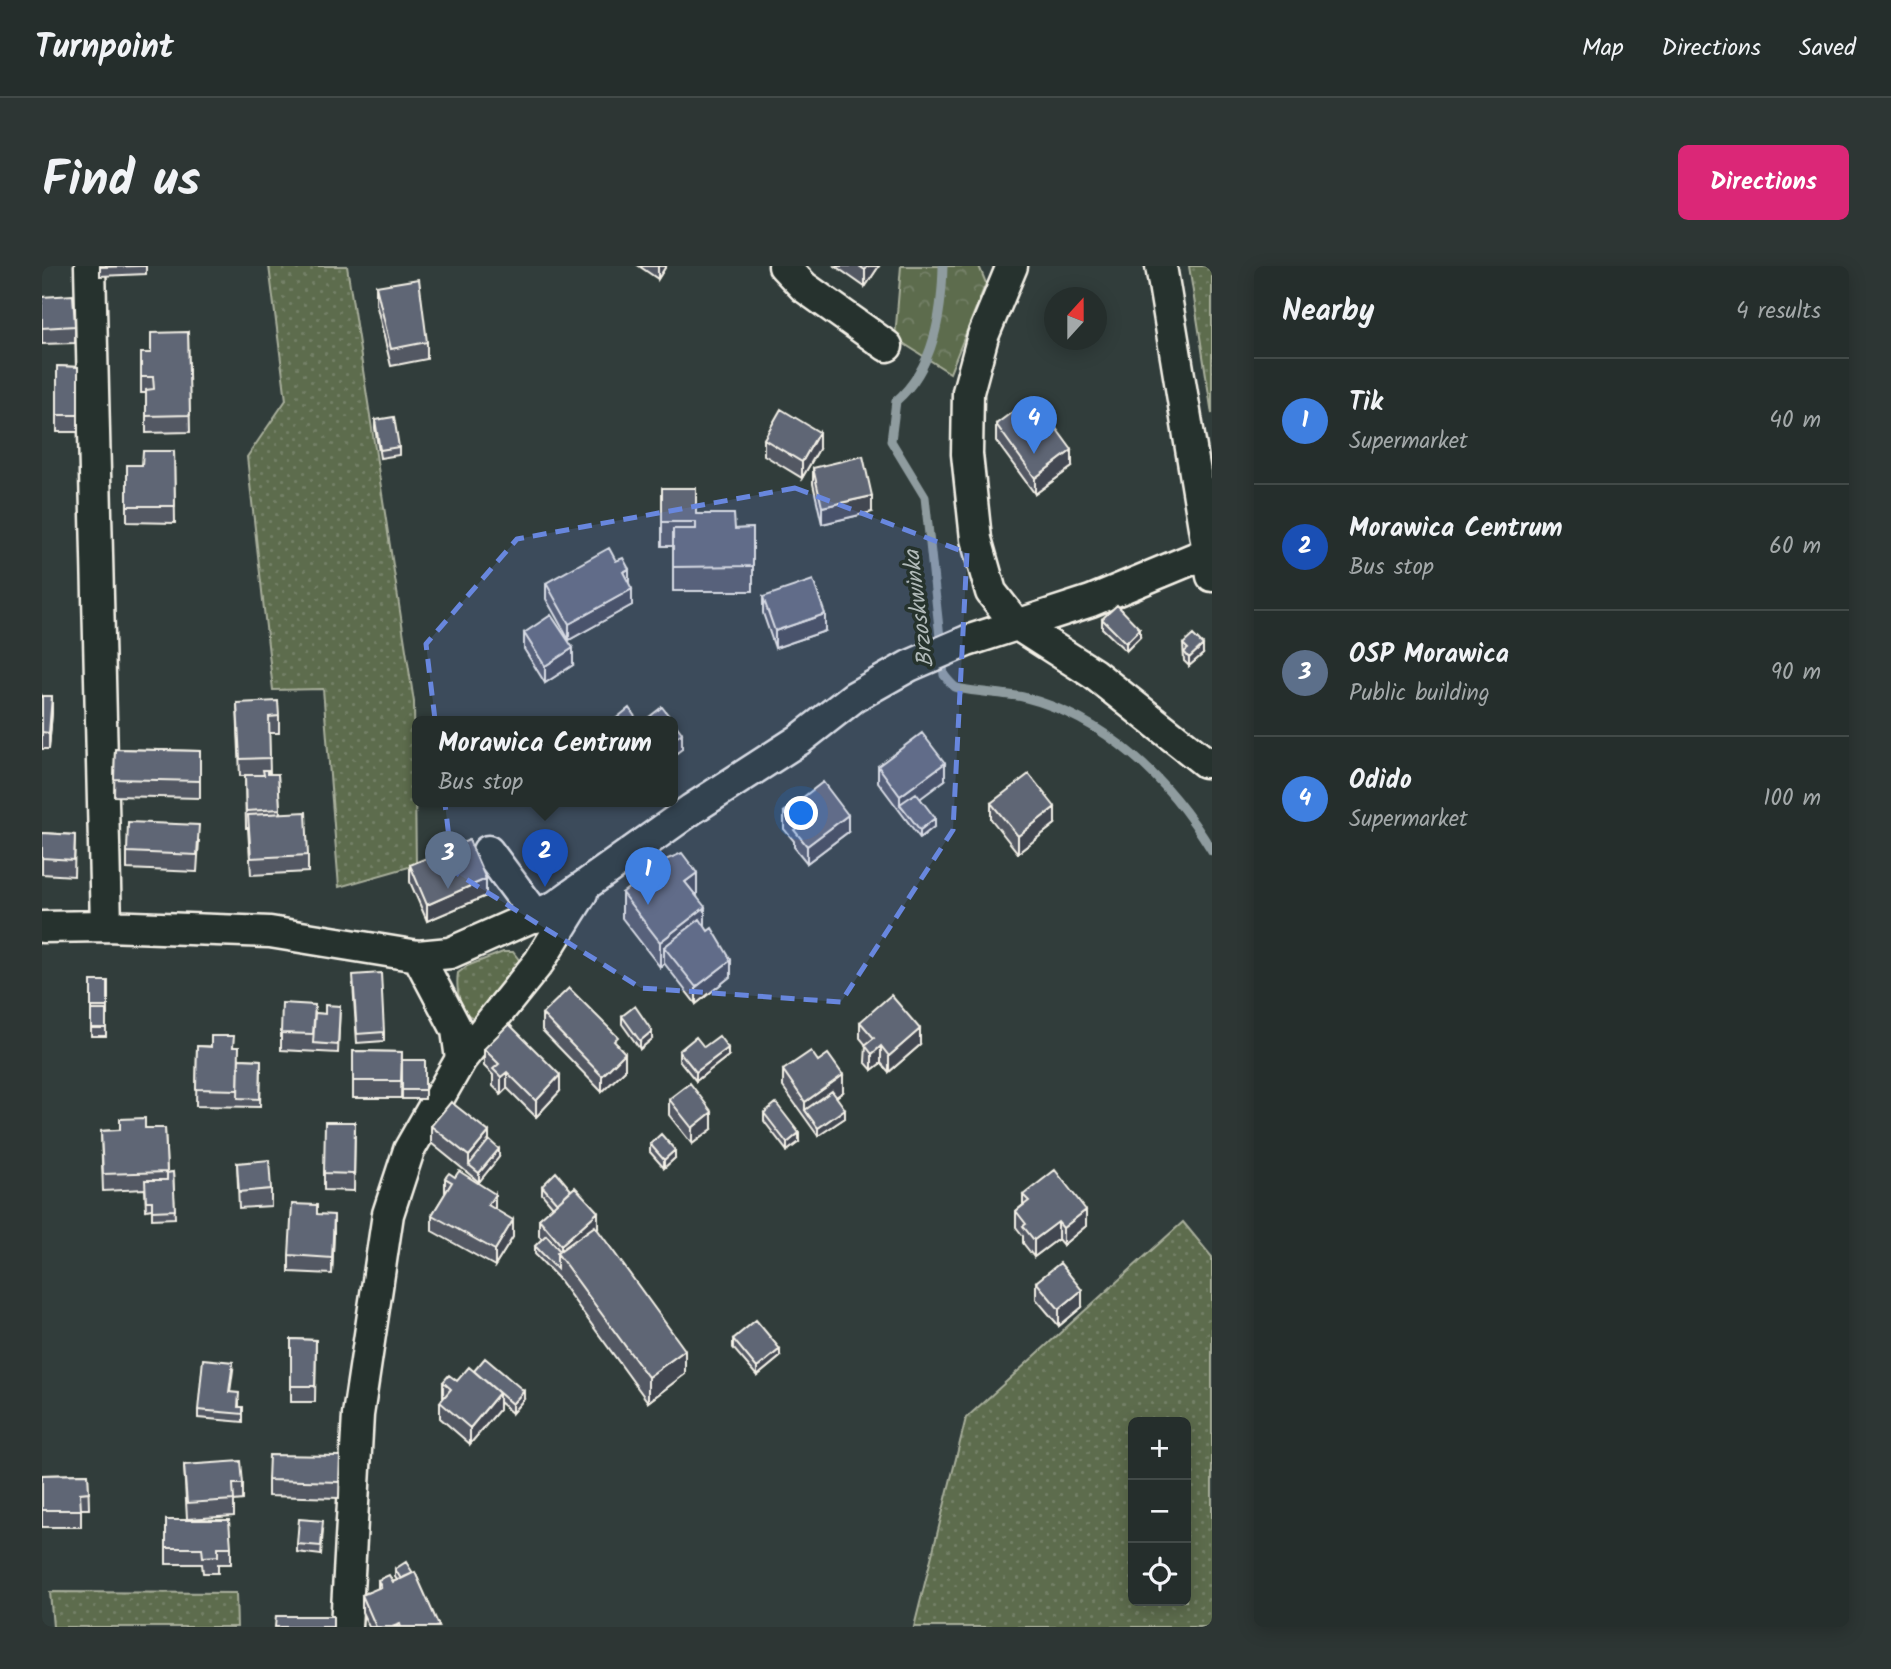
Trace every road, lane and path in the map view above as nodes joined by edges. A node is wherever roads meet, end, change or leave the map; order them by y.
1 (90, 266) edge
2 (784, 266) edge
3 (1012, 266) edge
4 (1161, 266) edge
5 (887, 346) dead end
6 (1210, 564) edge
7 (1016, 624) junction
8 (1212, 762) edge
9 (488, 851) dead end
10 (590, 880) junction
11 (537, 917) junction
12 (106, 926) junction
13 (42, 927) edge
14 (418, 956) junction
15 (461, 1059) junction
16 (346, 1627) edge

1 - 12 street
2 - 5 street
3 - 7 street
4 - 6 street
6 - 7 street
7 - 8 street
7 - 10 street
9 - 11 street
10 - 11 street
10 - 15 street
11 - 14 street
12 - 13 street
12 - 14 street
14 - 15 street
15 - 16 street

